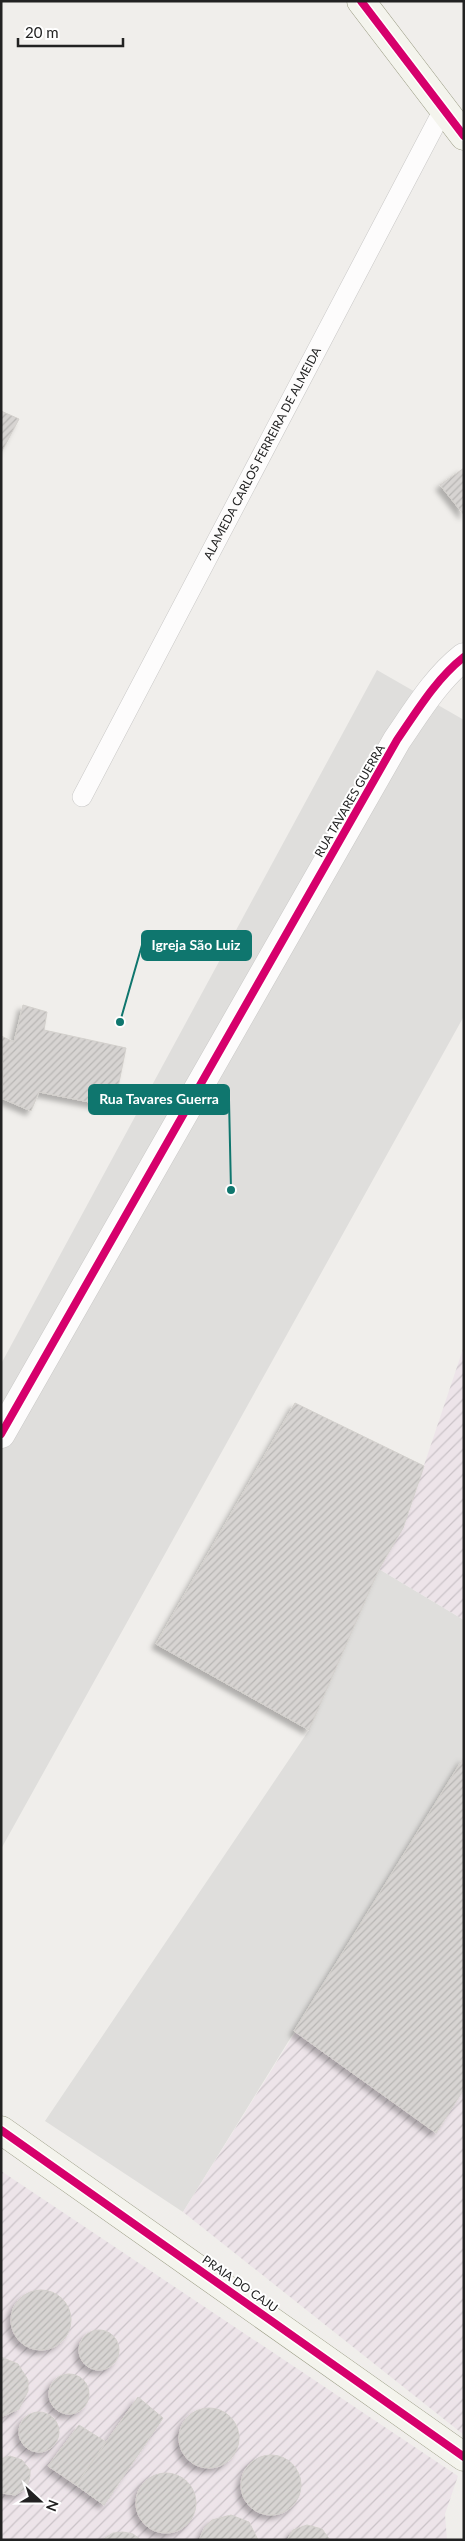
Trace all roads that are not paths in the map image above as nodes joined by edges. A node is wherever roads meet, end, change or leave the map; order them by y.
1 (361, 1) edge
2 (443, 110) junction
3 (464, 136) edge
4 (464, 657) edge
5 (82, 797) dead end
6 (1, 1434) edge
7 (1, 2130) edge
8 (464, 2457) edge

1 - 2 street
2 - 3 street
2 - 5 lane, ALAMEDA CARLOS FERREIRA DE ALMEIDA
4 - 6 street, RUA TAVARES GUERRA
7 - 8 street, PRAIA DO CAJU

